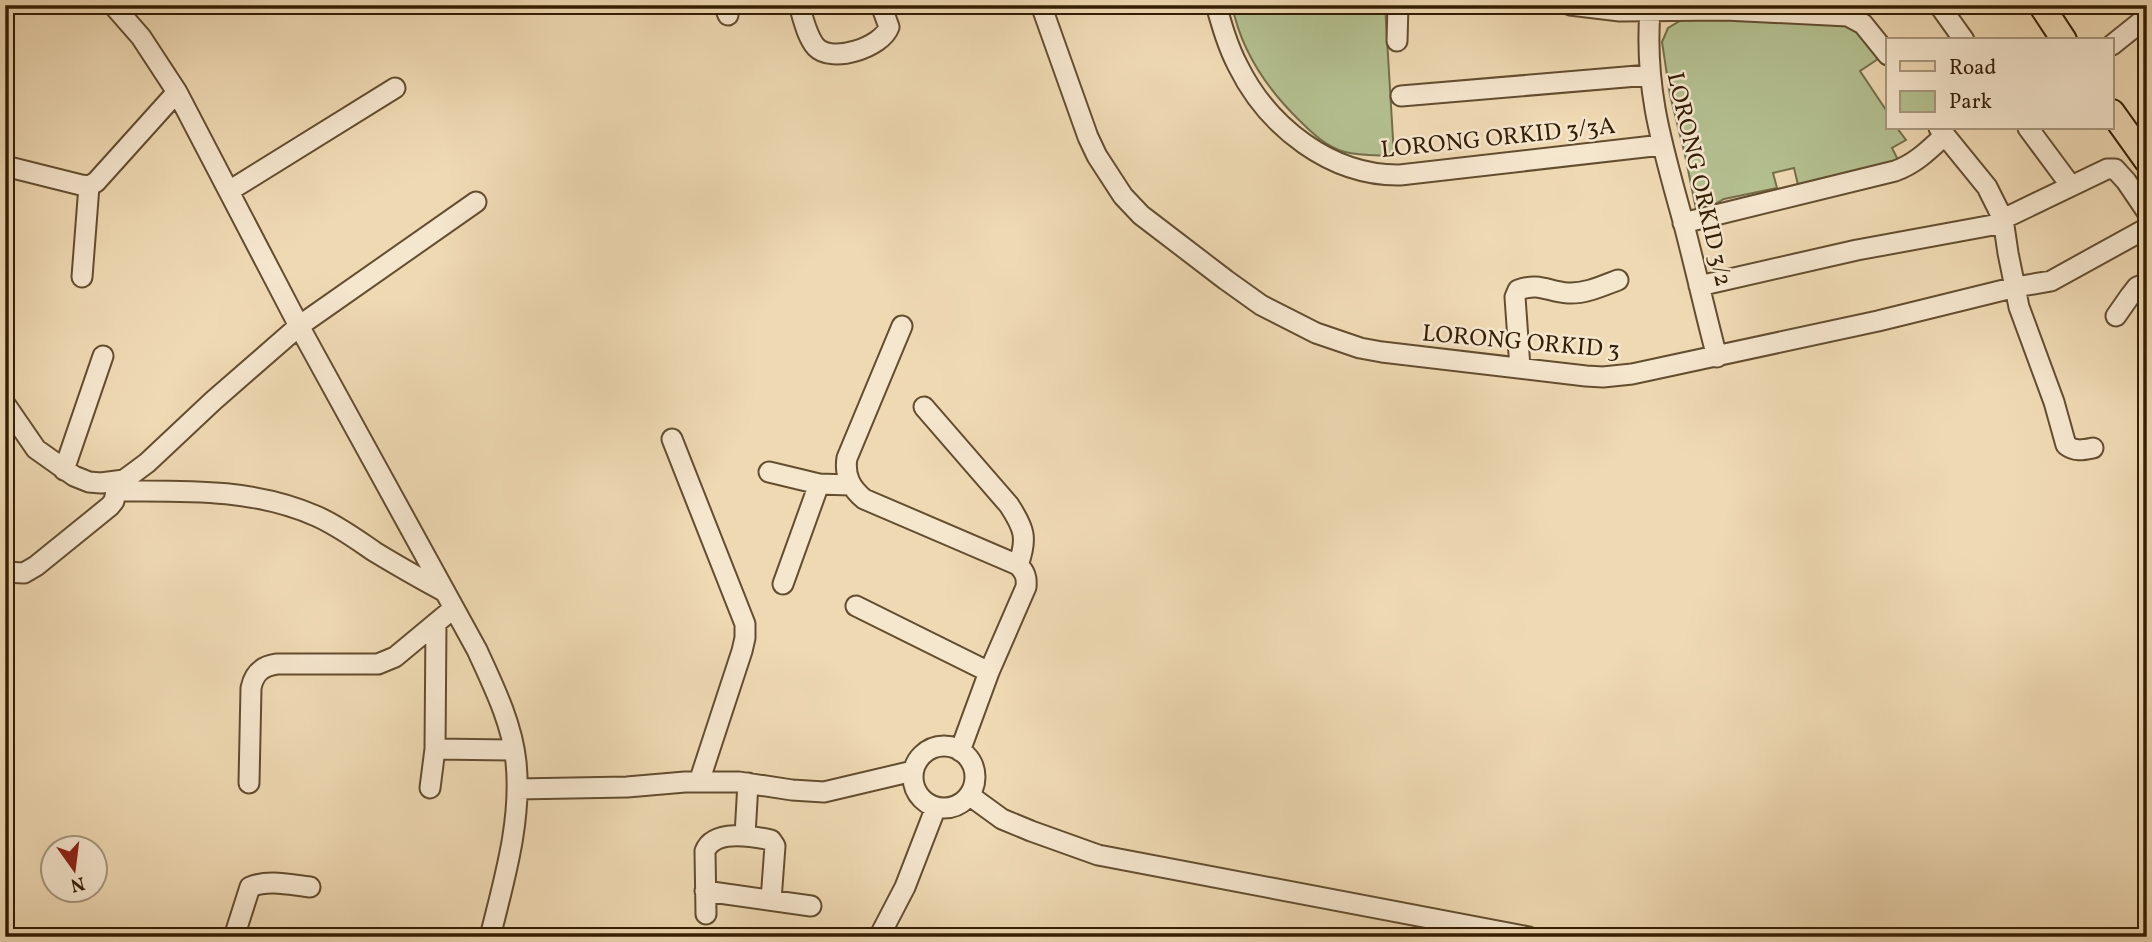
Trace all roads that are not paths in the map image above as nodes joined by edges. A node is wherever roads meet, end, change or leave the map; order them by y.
1 (113, 5) edge
2 (799, 5) edge
3 (881, 5) edge
4 (1041, 5) edge
5 (1216, 5) edge
6 (1398, 5) edge
7 (1570, 5) edge
8 (1939, 5) edge
9 (2041, 5) edge
10 (1725, 7) edge
11 (1650, 11) junction
12 (2145, 24) edge
13 (1963, 38) edge
14 (2063, 38) edge
15 (1397, 41) dead end
16 (2114, 44) edge
17 (1886, 53) edge
18 (1649, 75) junction
19 (395, 88) dead end
20 (177, 92) junction
21 (1401, 96) dead end
22 (2114, 115) edge
23 (2029, 130) edge
24 (1942, 132) edge
25 (1662, 145) junction
26 (2147, 161) edge
27 (5, 166) edge
28 (89, 186) junction
29 (2071, 186) junction
30 (229, 191) junction
31 (476, 202) dead end
32 (2147, 212) edge
33 (2004, 221) junction
34 (1683, 223) junction
35 (2147, 228) edge
36 (82, 277) dead end
37 (1618, 280) dead end
38 (2147, 285) edge
39 (1699, 286) junction
40 (2015, 287) junction
41 (2116, 316) dead end
42 (299, 326) junction
43 (902, 326) dead end
44 (103, 356) dead end
45 (1717, 357) junction
46 (1520, 368) junction
47 (5, 404) edge
48 (924, 407) dead end
49 (672, 439) dead end
50 (2093, 448) dead end
51 (64, 470) junction
52 (769, 472) dead end
53 (819, 484) junction
54 (850, 485) junction
55 (117, 486) junction
56 (1018, 565) junction
57 (5, 572) edge
58 (783, 584) dead end
59 (450, 600) junction
60 (856, 606) dead end
61 (436, 623) junction
62 (989, 672) junction
63 (435, 749) junction
64 (513, 750) junction
65 (960, 751) junction
66 (914, 771) junction
67 (699, 782) junction
68 (249, 783) dead end
69 (748, 783) junction
70 (430, 788) dead end
71 (517, 789) junction
72 (968, 795) junction
73 (936, 807) junction
74 (745, 835) junction
75 (310, 887) dead end
76 (705, 891) junction
77 (771, 900) junction
78 (811, 906) dead end
79 (706, 914) dead end
80 (234, 937) edge
81 (490, 937) edge
82 (879, 937) edge
83 (1529, 937) edge

1 - 20 street
2 - 3 street
4 - 46 street, LORONG ORKID 3
5 - 25 street, LORONG ORKID 3/3A
6 - 15 street
7 - 11 street
8 - 13 street
9 - 14 main road
10 - 11 street
10 - 17 street
11 - 18 street, LORONG ORKID 3/2
12 - 16 street
18 - 21 street
18 - 25 street, LORONG ORKID 3/2
19 - 30 street
20 - 28 street
20 - 30 street
22 - 26 main road
23 - 29 street
24 - 33 street
24 - 34 street
25 - 34 street, LORONG ORKID 3/2
27 - 28 street
28 - 36 street
29 - 32 street
29 - 33 street
30 - 42 street
31 - 42 street
33 - 39 street
33 - 40 street
34 - 39 street, LORONG ORKID 3/2
35 - 40 street, LORONG ORKID 3
37 - 46 street
38 - 41 street
39 - 45 street, LORONG ORKID 3/2
40 - 45 street, LORONG ORKID 3
40 - 50 street
42 - 55 street
42 - 59 street
43 - 54 street
44 - 51 street
45 - 46 street, LORONG ORKID 3
47 - 51 street
48 - 56 street
49 - 67 street
51 - 55 street
52 - 53 street
53 - 54 street
53 - 58 street
54 - 56 street
55 - 57 street
55 - 59 street
56 - 62 street
59 - 61 street
59 - 64 street
60 - 62 street
61 - 63 street
61 - 68 street
62 - 65 street
63 - 64 street
63 - 70 street
64 - 71 street
65 - 66 street
65 - 72 street
66 - 69 street
66 - 73 street
67 - 69 street
67 - 71 street
69 - 74 street
71 - 81 street
72 - 73 street
72 - 83 street
73 - 82 street
74 - 76 street
74 - 77 street
75 - 80 street
76 - 77 street
76 - 79 street
77 - 78 street

